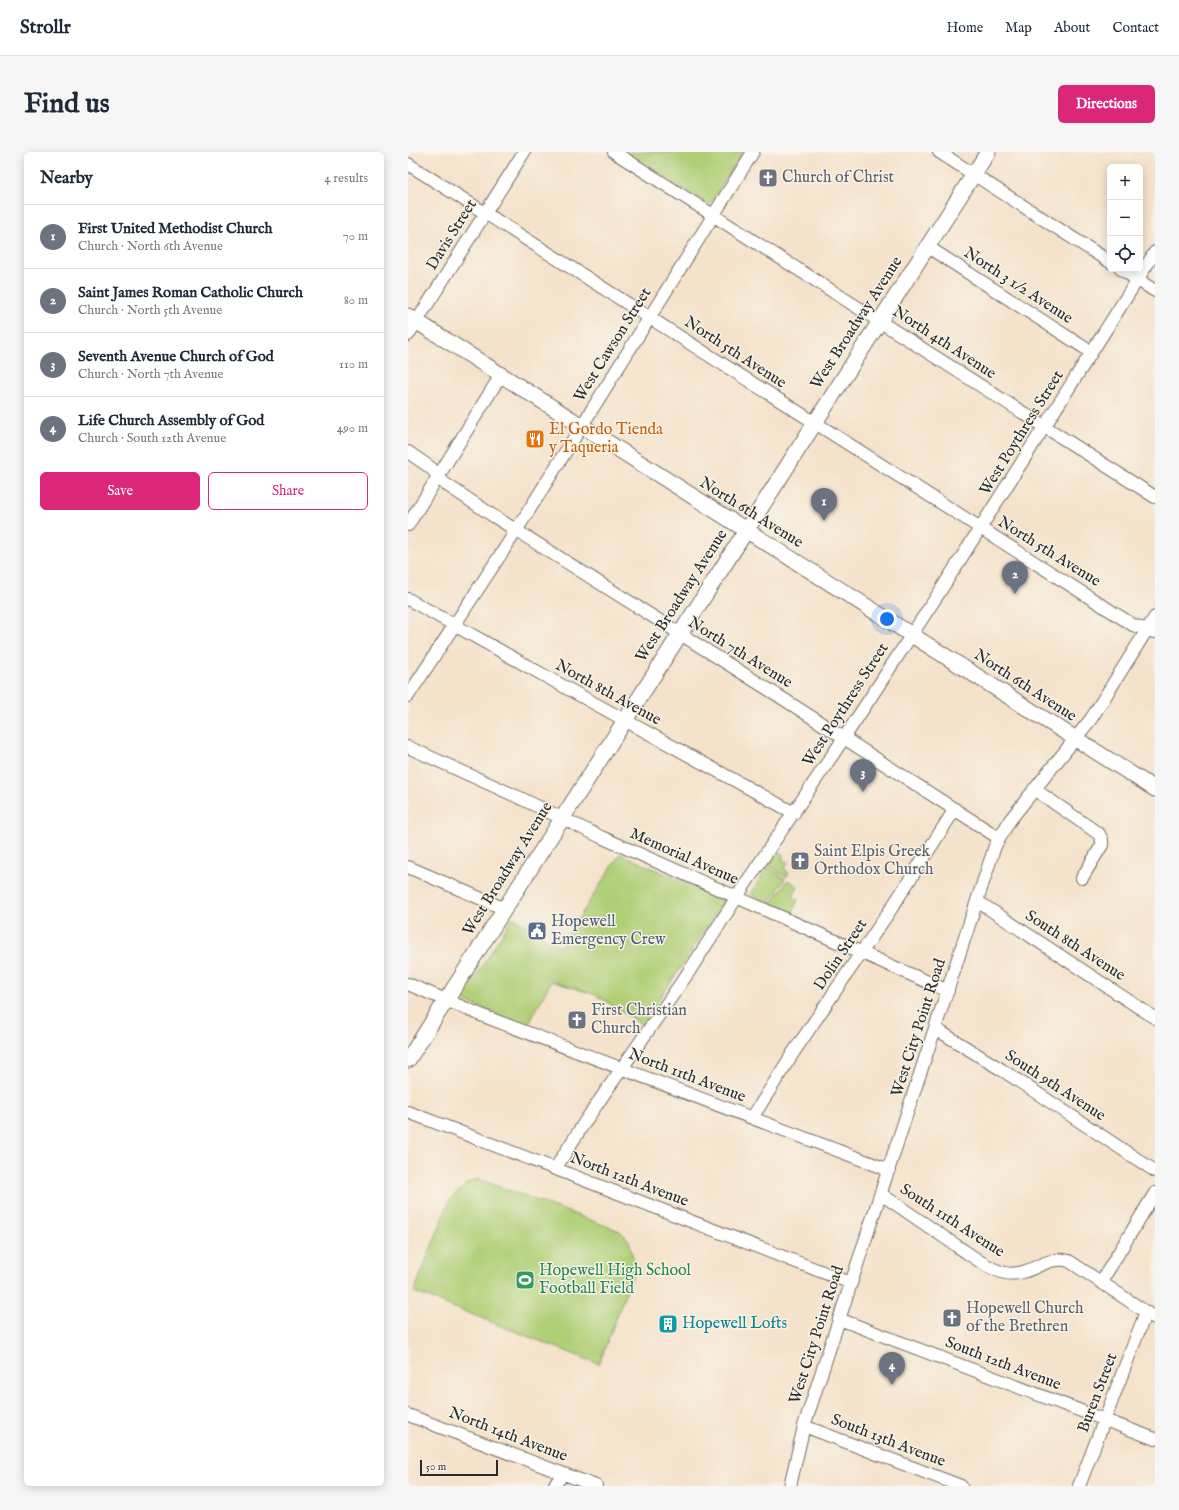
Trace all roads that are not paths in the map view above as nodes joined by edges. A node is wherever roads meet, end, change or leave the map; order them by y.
1 (524, 152) edge
2 (614, 152) edge
3 (753, 152) edge
4 (939, 152) edge
5 (988, 152) edge
6 (408, 164) edge
7 (974, 174) junction
8 (485, 212) junction
9 (713, 215) junction
10 (928, 247) junction
11 (1155, 252) edge
12 (1107, 260) edge
13 (1126, 272) edge
14 (1138, 279) junction
15 (1155, 290) edge
16 (649, 317) junction
17 (412, 319) edge
18 (880, 321) junction
19 (408, 335) edge
20 (1091, 352) junction
21 (501, 376) junction
22 (815, 423) junction
23 (581, 426) junction
24 (1045, 426) junction
25 (408, 452) edge
26 (438, 476) junction
27 (1155, 497) edge
28 (408, 525) edge
29 (980, 528) junction
30 (516, 531) junction
31 (745, 531) junction
32 (408, 599) edge
33 (1155, 617) edge
34 (454, 625) junction
35 (1151, 631) edge
36 (680, 634) junction
37 (912, 635) junction
38 (408, 696) edge
39 (624, 720) junction
40 (844, 738) junction
41 (1075, 739) junction
42 (408, 747) edge
43 (1034, 789) junction
44 (1155, 789) edge
45 (955, 809) junction
46 (794, 813) junction
47 (562, 818) junction
48 (999, 838) junction
49 (408, 867) edge
50 (1082, 878) dead end
51 (736, 898) junction
52 (977, 901) junction
53 (505, 909) junction
54 (861, 953) junction
55 (408, 984) edge
56 (948, 991) junction
57 (447, 1000) junction
58 (1155, 1018) edge
59 (936, 1029) junction
60 (408, 1060) edge
61 (622, 1068) junction
62 (408, 1112) edge
63 (752, 1118) junction
64 (555, 1169) junction
65 (889, 1170) junction
66 (1155, 1171) edge
67 (881, 1194) junction
68 (1155, 1194) edge
69 (1101, 1282) junction
70 (851, 1283) junction
71 (1150, 1315) edge
72 (839, 1319) junction
73 (408, 1415) edge
74 (1105, 1420) junction
75 (804, 1426) junction
76 (1155, 1439) edge
77 (563, 1474) junction
78 (554, 1486) edge
79 (596, 1486) edge
80 (790, 1486) edge
81 (961, 1486) edge
82 (1079, 1486) edge

1 - 8 street, Davis Street
2 - 9 street, North 4th Avenue
3 - 9 street, West Cawson Street
4 - 7 street
5 - 7 main road, West Broadway Avenue
6 - 8 street, North 5th Avenue
7 - 10 main road, West Broadway Avenue
7 - 12 street
8 - 16 street, North 5th Avenue
8 - 17 street, Davis Street
9 - 16 street, West Cawson Street
9 - 18 street, North 4th Avenue
10 - 18 main road, West Broadway Avenue
10 - 20 street, North 3 1/2 Avenue
11 - 14 street, West Poythress Street
13 - 14 street
14 - 15 street
14 - 20 street, West Poythress Street
16 - 22 street, North 5th Avenue
16 - 23 street, West Cawson Street
17 - 19 street, Davis Street
17 - 21 main road, North 6th Avenue
18 - 22 main road, West Broadway Avenue
18 - 24 street, North 4th Avenue
20 - 24 street, West Poythress Street
21 - 23 main road, North 6th Avenue
21 - 26 street
22 - 29 street, North 5th Avenue
22 - 31 main road, West Broadway Avenue
23 - 30 street, West Cawson Street
23 - 31 main road, North 6th Avenue
24 - 27 street, North 4th Avenue
24 - 29 street, West Poythress Street
25 - 26 street, North 7th Avenue
26 - 28 street
26 - 30 street, North 7th Avenue
29 - 35 street, North 5th Avenue
29 - 37 street, West Poythress Street
30 - 34 street, West Cawson Street
30 - 36 street, North 7th Avenue
31 - 36 main road, West Broadway Avenue
31 - 37 main road, North 6th Avenue
32 - 34 street, North 8th Avenue
33 - 35 street, West City Point Road
34 - 38 street, West Cawson Street
34 - 39 street, North 8th Avenue
35 - 41 street, West City Point Road
36 - 39 main road, West Broadway Avenue
36 - 40 street, North 7th Avenue
37 - 40 street, West Poythress Street
37 - 41 main road, North 6th Avenue
39 - 46 street, North 8th Avenue
39 - 47 main road, West Broadway Avenue
40 - 45 street, North 7th Avenue
40 - 46 street, West Poythress Street
41 - 43 street, West City Point Road
41 - 44 main road, North 6th Avenue
42 - 47 street, Memorial Avenue
43 - 48 street, West City Point Road
43 - 50 street
45 - 48 street, North 7th Avenue
45 - 54 street, Dolin Street
46 - 51 street, West Poythress Street
47 - 51 street, Memorial Avenue
47 - 53 main road, West Broadway Avenue
48 - 52 street, West City Point Road
49 - 53 street
51 - 54 street, Memorial Avenue
51 - 61 street, West Poythress Street
52 - 56 street, West City Point Road
52 - 58 street, South 8th Avenue
53 - 57 main road, West Broadway Avenue
54 - 56 street, Memorial Avenue
54 - 63 street, Dolin Street
55 - 57 street, North 11th Avenue
56 - 59 street, West City Point Road
57 - 60 main road, West Broadway Avenue
57 - 61 street, North 11th Avenue
59 - 65 street, West City Point Road
59 - 66 street, South 9th Avenue
61 - 63 street, North 11th Avenue
61 - 64 street, West Poythress Street
62 - 64 street, North 12th Avenue
63 - 65 street, North 11th Avenue
64 - 70 street, North 12th Avenue
65 - 67 street, West City Point Road
67 - 69 street, South 11th Avenue
67 - 70 street, West City Point Road
68 - 69 street
69 - 71 street, South 11th Avenue
70 - 72 street, West City Point Road
71 - 74 street, Buren Street
72 - 74 street, South 12th Avenue
72 - 75 street, West City Point Road
73 - 77 street, North 14th Avenue
74 - 76 street, South 12th Avenue
74 - 82 street, Buren Street
75 - 80 street, West City Point Road
75 - 81 street, South 13th Avenue
77 - 78 street
77 - 79 street, North 14th Avenue

